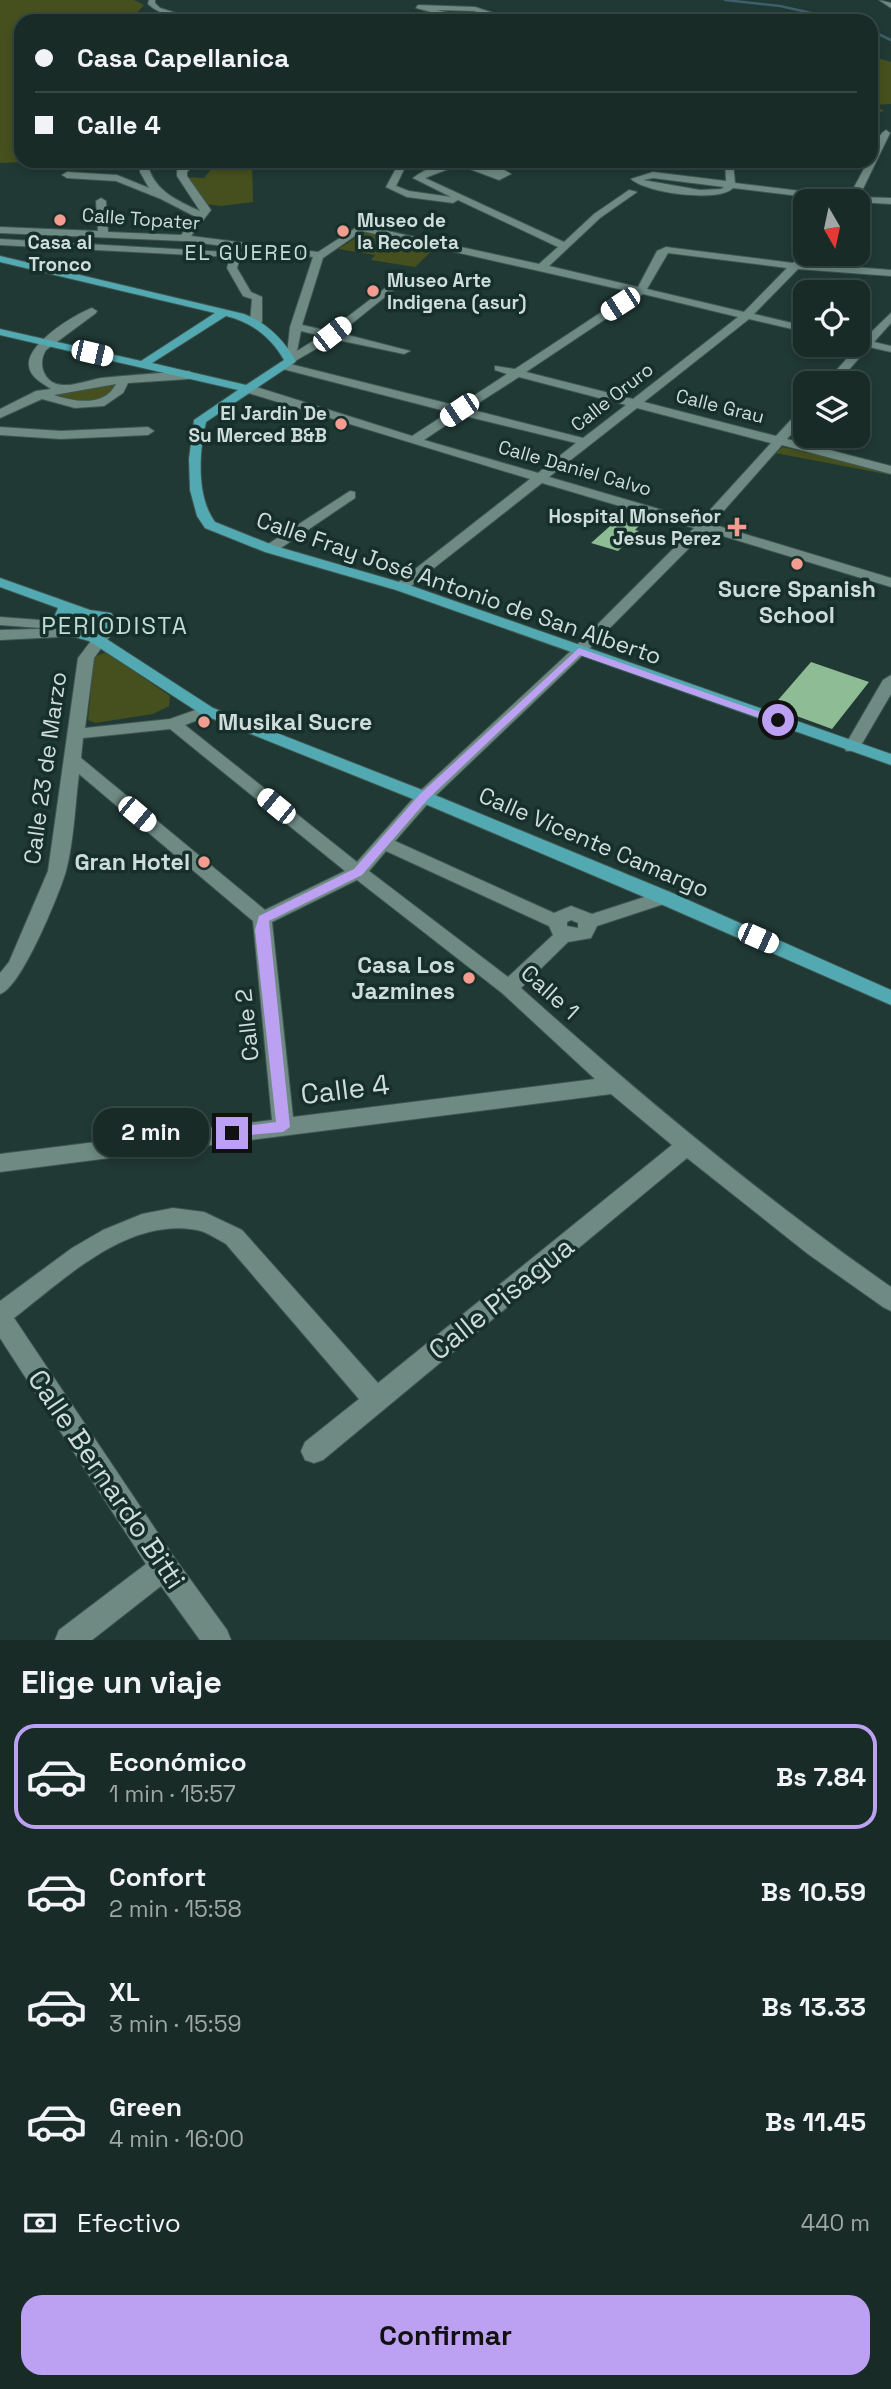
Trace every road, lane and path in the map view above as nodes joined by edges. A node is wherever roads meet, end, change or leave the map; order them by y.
1 (152, 0) edge
2 (882, 0) edge
3 (891, 6) edge
4 (175, 14) edge
5 (446, 14) edge
6 (491, 14) edge
7 (886, 129) edge
8 (878, 152) edge
9 (102, 168) dead end
10 (144, 168) edge
11 (185, 168) edge
12 (400, 168) edge
13 (443, 168) edge
14 (474, 168) edge
15 (489, 168) edge
16 (730, 168) edge
17 (871, 168) edge
18 (67, 175) dead end
19 (90, 175) junction
20 (731, 185) junction
21 (859, 189) edge
22 (632, 192) dead end
23 (793, 193) edge
24 (162, 196) junction
25 (101, 201) dead end
26 (870, 201) edge
27 (891, 201) edge
28 (467, 202) junction
29 (202, 216) junction
30 (0, 230) edge
31 (103, 233) junction
32 (184, 238) junction
33 (0, 242) edge
34 (565, 246) junction
35 (236, 255) junction
36 (319, 255) junction
37 (0, 259) edge
38 (793, 266) edge
39 (796, 266) joint
40 (542, 267) junction
41 (891, 273) edge
42 (401, 279) dead end
43 (641, 291) junction
44 (92, 311) dead end
45 (224, 312) junction
46 (746, 316) junction
47 (891, 316) edge
48 (256, 322) junction
49 (793, 326) edge
50 (296, 327) junction
51 (0, 332) edge
52 (332, 334) junction
53 (870, 336) edge
54 (42, 341) junction
55 (870, 344) edge
56 (891, 349) edge
57 (404, 351) dead end
58 (852, 357) edge
59 (287, 364) junction
60 (142, 365) junction
61 (499, 368) dead end
62 (841, 371) edge
63 (514, 373) junction
64 (189, 376) junction
65 (124, 379) junction
66 (58, 388) junction
67 (248, 389) junction
68 (40, 394) junction
69 (635, 404) junction
70 (459, 410) junction
71 (0, 414) edge
72 (793, 424) edge
73 (0, 431) edge
74 (148, 431) dead end
75 (778, 440) junction
76 (413, 441) junction
77 (585, 442) junction
78 (891, 470) edge
79 (542, 478) junction
80 (350, 495) dead end
81 (705, 525) junction
82 (270, 549) junction
83 (0, 582) edge
84 (891, 583) edge
85 (401, 587) junction
86 (66, 605) junction
87 (88, 614) junction
88 (0, 621) edge
89 (46, 625) junction
90 (73, 629) junction
91 (0, 635) edge
92 (99, 636) junction
93 (579, 651) junction
94 (891, 680) edge
95 (207, 711) junction
96 (173, 724) junction
97 (78, 734) junction
98 (852, 747) junction
99 (891, 760) edge
100 (74, 761) junction
101 (424, 797) junction
102 (384, 843) junction
103 (358, 872) junction
104 (663, 897) junction
105 (263, 919) junction
106 (561, 928) junction
107 (0, 987) edge
108 (509, 988) junction
109 (891, 998) edge
110 (615, 1085) junction
111 (283, 1127) junction
112 (687, 1145) junction
113 (0, 1163) edge
114 (891, 1300) edge
115 (0, 1316) edge
116 (376, 1400) junction
117 (314, 1451) dead end
118 (164, 1567) junction
119 (69, 1640) edge
120 (217, 1640) edge

1 - 4 street
2 - 3 street
5 - 6 street
7 - 8 street
9 - 19 street
10 - 24 street
11 - 29 street
12 - 28 street
13 - 28 street
14 - 15 street
16 - 20 street
17 - 21 street
18 - 19 street
19 - 24 street
20 - 20 street
20 - 23 street
22 - 34 street
24 - 29 street
25 - 31 street
26 - 27 street
28 - 34 street
29 - 32 street
30 - 31 street, Calle Topater
31 - 32 street, Calle Topater
32 - 36 street, Calle Topater
33 - 35 street
34 - 40 street
35 - 36 street
35 - 48 street
36 - 40 street
36 - 50 street
37 - 45 main road
38 - 43 street
39 - 41 street
39 - 46 street, Calle Oruro
40 - 43 street
42 - 52 street
43 - 46 street
43 - 63 street
44 - 54 street
45 - 48 main road
45 - 60 main road
46 - 49 street
46 - 69 street, Calle Oruro
47 - 53 street
48 - 59 main road
50 - 52 street
50 - 59 street
51 - 54 main road
52 - 57 street
52 - 59 street
54 - 60 main road
54 - 66 street
55 - 56 street
58 - 62 street
59 - 67 main road
59 - 70 street
60 - 64 main road
61 - 63 street, Calle Grau
63 - 69 street, Calle Grau
63 - 70 street
64 - 65 street
64 - 67 main road
65 - 66 street
65 - 68 street
66 - 68 street
67 - 76 street, Calle Daniel Calvo
67 - 82 main road, Calle Fray José Antonio de San Alberto
68 - 71 street
69 - 75 street, Calle Grau
69 - 77 street, Calle Oruro
70 - 76 street
70 - 77 street
72 - 75 street
73 - 74 street
75 - 78 street, Calle Grau
75 - 81 street
76 - 79 street, Calle Daniel Calvo
77 - 79 street, Calle Oruro
79 - 81 street, Calle Daniel Calvo
79 - 85 street, Calle Oruro
80 - 82 street
81 - 84 street, Calle Daniel Calvo
81 - 93 street
82 - 85 main road, Calle Fray José Antonio de San Alberto
83 - 86 main road
85 - 93 main road, Calle Fray José Antonio de San Alberto
86 - 87 main road
86 - 89 main road
87 - 90 main road
87 - 92 main road
88 - 89 street
89 - 90 street
90 - 91 street
90 - 92 main road
92 - 95 main road, Calle Vicente Camargo
92 - 97 street, Calle 23 de Marzo
93 - 98 main road, Calle Fray José Antonio de San Alberto
93 - 101 street
94 - 98 street
95 - 96 street
95 - 101 main road, Calle Vicente Camargo
96 - 97 street
96 - 103 street, Calle 1
97 - 100 street, Calle 23 de Marzo
98 - 99 main road, Calle Fray José Antonio de San Alberto
100 - 105 street
100 - 107 street, Calle 23 de Marzo
101 - 102 street
101 - 104 main road, Calle Vicente Camargo
102 - 103 street
102 - 106 street
103 - 105 street
103 - 108 street, Calle 1
104 - 106 street
104 - 109 main road, Calle Vicente Camargo
105 - 111 street, Calle 2
106 - 108 street
108 - 110 street, Calle 1
110 - 111 street, Calle 4
110 - 112 street, Calle 1
111 - 113 street, Calle 4
112 - 114 street, Calle 1
112 - 116 street, Calle Pisagua
115 - 116 street
115 - 118 street, Calle Bernardo Bitti
116 - 117 street, Calle Pisagua
118 - 119 street
118 - 120 street, Calle Bernardo Bitti

